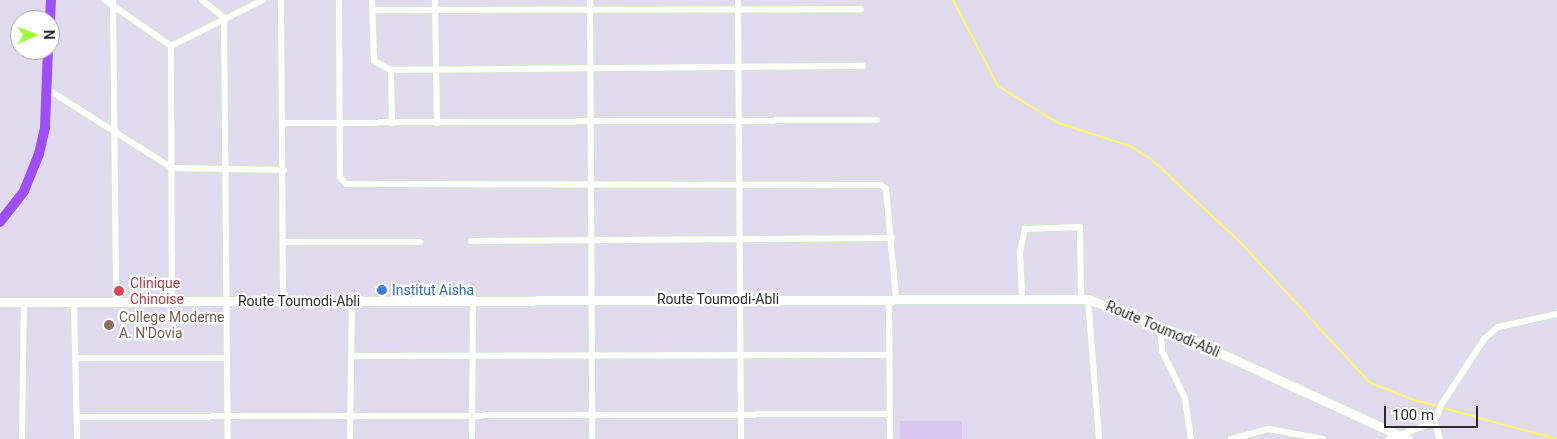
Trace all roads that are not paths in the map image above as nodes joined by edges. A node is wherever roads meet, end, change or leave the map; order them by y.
1 (105, 0) edge
2 (202, 0) edge
3 (262, 0) edge
4 (281, 0) edge
5 (339, 0) edge
6 (372, 0) edge
7 (435, 0) edge
8 (590, 0) edge
9 (738, 0) edge
10 (113, 3) edge
11 (861, 9) dead end
12 (373, 10) junction
13 (738, 10) junction
14 (590, 11) junction
15 (435, 12) junction
16 (224, 18) junction
17 (171, 46) junction
18 (48, 60) edge
19 (863, 66) dead end
20 (739, 68) junction
21 (436, 69) junction
22 (591, 69) junction
23 (391, 70) junction
24 (47, 89) junction
25 (878, 120) dead end
26 (739, 121) junction
27 (591, 122) junction
28 (282, 123) junction
29 (392, 123) junction
30 (437, 123) junction
31 (339, 124) junction
32 (115, 131) junction
33 (172, 168) junction
34 (227, 169) junction
35 (284, 170) junction
36 (591, 184) junction
37 (740, 184) junction
38 (0, 222) edge
39 (892, 238) junction
40 (740, 239) junction
41 (592, 240) junction
42 (471, 241) dead end
43 (284, 242) junction
44 (420, 242) dead end
45 (1022, 296) junction
46 (741, 298) junction
47 (892, 299) junction
48 (1084, 299) junction
49 (172, 300) junction
50 (283, 300) junction
51 (592, 300) junction
52 (228, 301) junction
53 (352, 301) junction
54 (473, 301) junction
55 (0, 302) edge
56 (24, 302) junction
57 (74, 302) junction
58 (116, 302) junction
59 (1557, 314) edge
60 (1160, 326) junction
61 (890, 355) junction
62 (351, 356) junction
63 (592, 356) junction
64 (741, 356) junction
65 (472, 357) junction
66 (77, 358) junction
67 (227, 358) junction
68 (741, 412) junction
69 (472, 413) junction
70 (592, 413) junction
71 (228, 414) junction
72 (351, 414) junction
73 (890, 414) junction
74 (77, 417) junction
75 (1435, 422) junction
76 (1404, 438) edge
77 (22, 439) edge
78 (77, 439) edge
79 (228, 439) edge
80 (350, 439) edge
81 (472, 439) edge
82 (592, 439) edge
83 (741, 439) edge
84 (890, 439) edge
85 (1098, 439) edge
86 (1191, 439) edge
87 (1231, 439) edge
88 (1323, 439) edge
89 (1389, 439) edge
90 (1440, 439) edge

1 - 10 street
2 - 16 street
3 - 16 street
4 - 28 street
5 - 31 street
6 - 12 street
7 - 15 street
8 - 14 street
9 - 13 street
10 - 17 street
10 - 32 street
11 - 13 street
12 - 15 street
12 - 23 street
13 - 14 street
13 - 20 street
14 - 15 street
14 - 22 street
15 - 21 street
16 - 17 street
16 - 34 street
17 - 33 street
18 - 24 main road
19 - 20 street
20 - 22 street
20 - 26 street
21 - 22 street
21 - 23 street
21 - 30 street
22 - 27 street
23 - 29 street
24 - 32 street
24 - 38 main road
25 - 26 street
26 - 27 street
26 - 37 street
27 - 30 street
27 - 36 street
28 - 31 street
28 - 35 street
29 - 30 street
29 - 31 street
31 - 36 street
32 - 33 street
32 - 58 street
33 - 34 street
33 - 49 street
34 - 35 street
34 - 52 street
35 - 43 street
36 - 37 street
36 - 41 street
37 - 39 street
37 - 40 street
39 - 40 street
39 - 47 street
40 - 41 street
40 - 46 street
41 - 42 street
41 - 51 street
43 - 44 street
43 - 50 street
45 - 47 street, Route Toumodi-Abli
45 - 48 street, Route Toumodi-Abli
45 - 48 street
46 - 47 street, Route Toumodi-Abli
46 - 51 street, Route Toumodi-Abli
46 - 64 street
47 - 61 street
48 - 60 street, Route Toumodi-Abli
48 - 85 street
49 - 52 street, Route Toumodi-Abli
49 - 58 street, Route Toumodi-Abli
50 - 52 street, Route Toumodi-Abli
50 - 53 street, Route Toumodi-Abli
51 - 54 street, Route Toumodi-Abli
51 - 63 street
52 - 67 street
53 - 54 street, Route Toumodi-Abli
53 - 62 street
54 - 65 street
55 - 56 street, Route Toumodi-Abli
56 - 57 street, Route Toumodi-Abli
56 - 77 street
57 - 58 street, Route Toumodi-Abli
57 - 66 street
59 - 75 street
60 - 76 street, Route Toumodi-Abli
60 - 86 street
61 - 64 street
61 - 73 street
62 - 65 street
62 - 72 street
63 - 64 street
63 - 65 street
63 - 70 street
64 - 68 street
65 - 69 street
66 - 67 street
66 - 74 street
67 - 71 street
68 - 70 street
68 - 73 street
68 - 83 street
69 - 70 street
69 - 72 street
69 - 81 street
70 - 82 street
71 - 72 street
71 - 74 street
71 - 79 street
72 - 80 street
73 - 84 street
74 - 78 street
75 - 76 street
75 - 90 street
76 - 89 street
87 - 88 street

